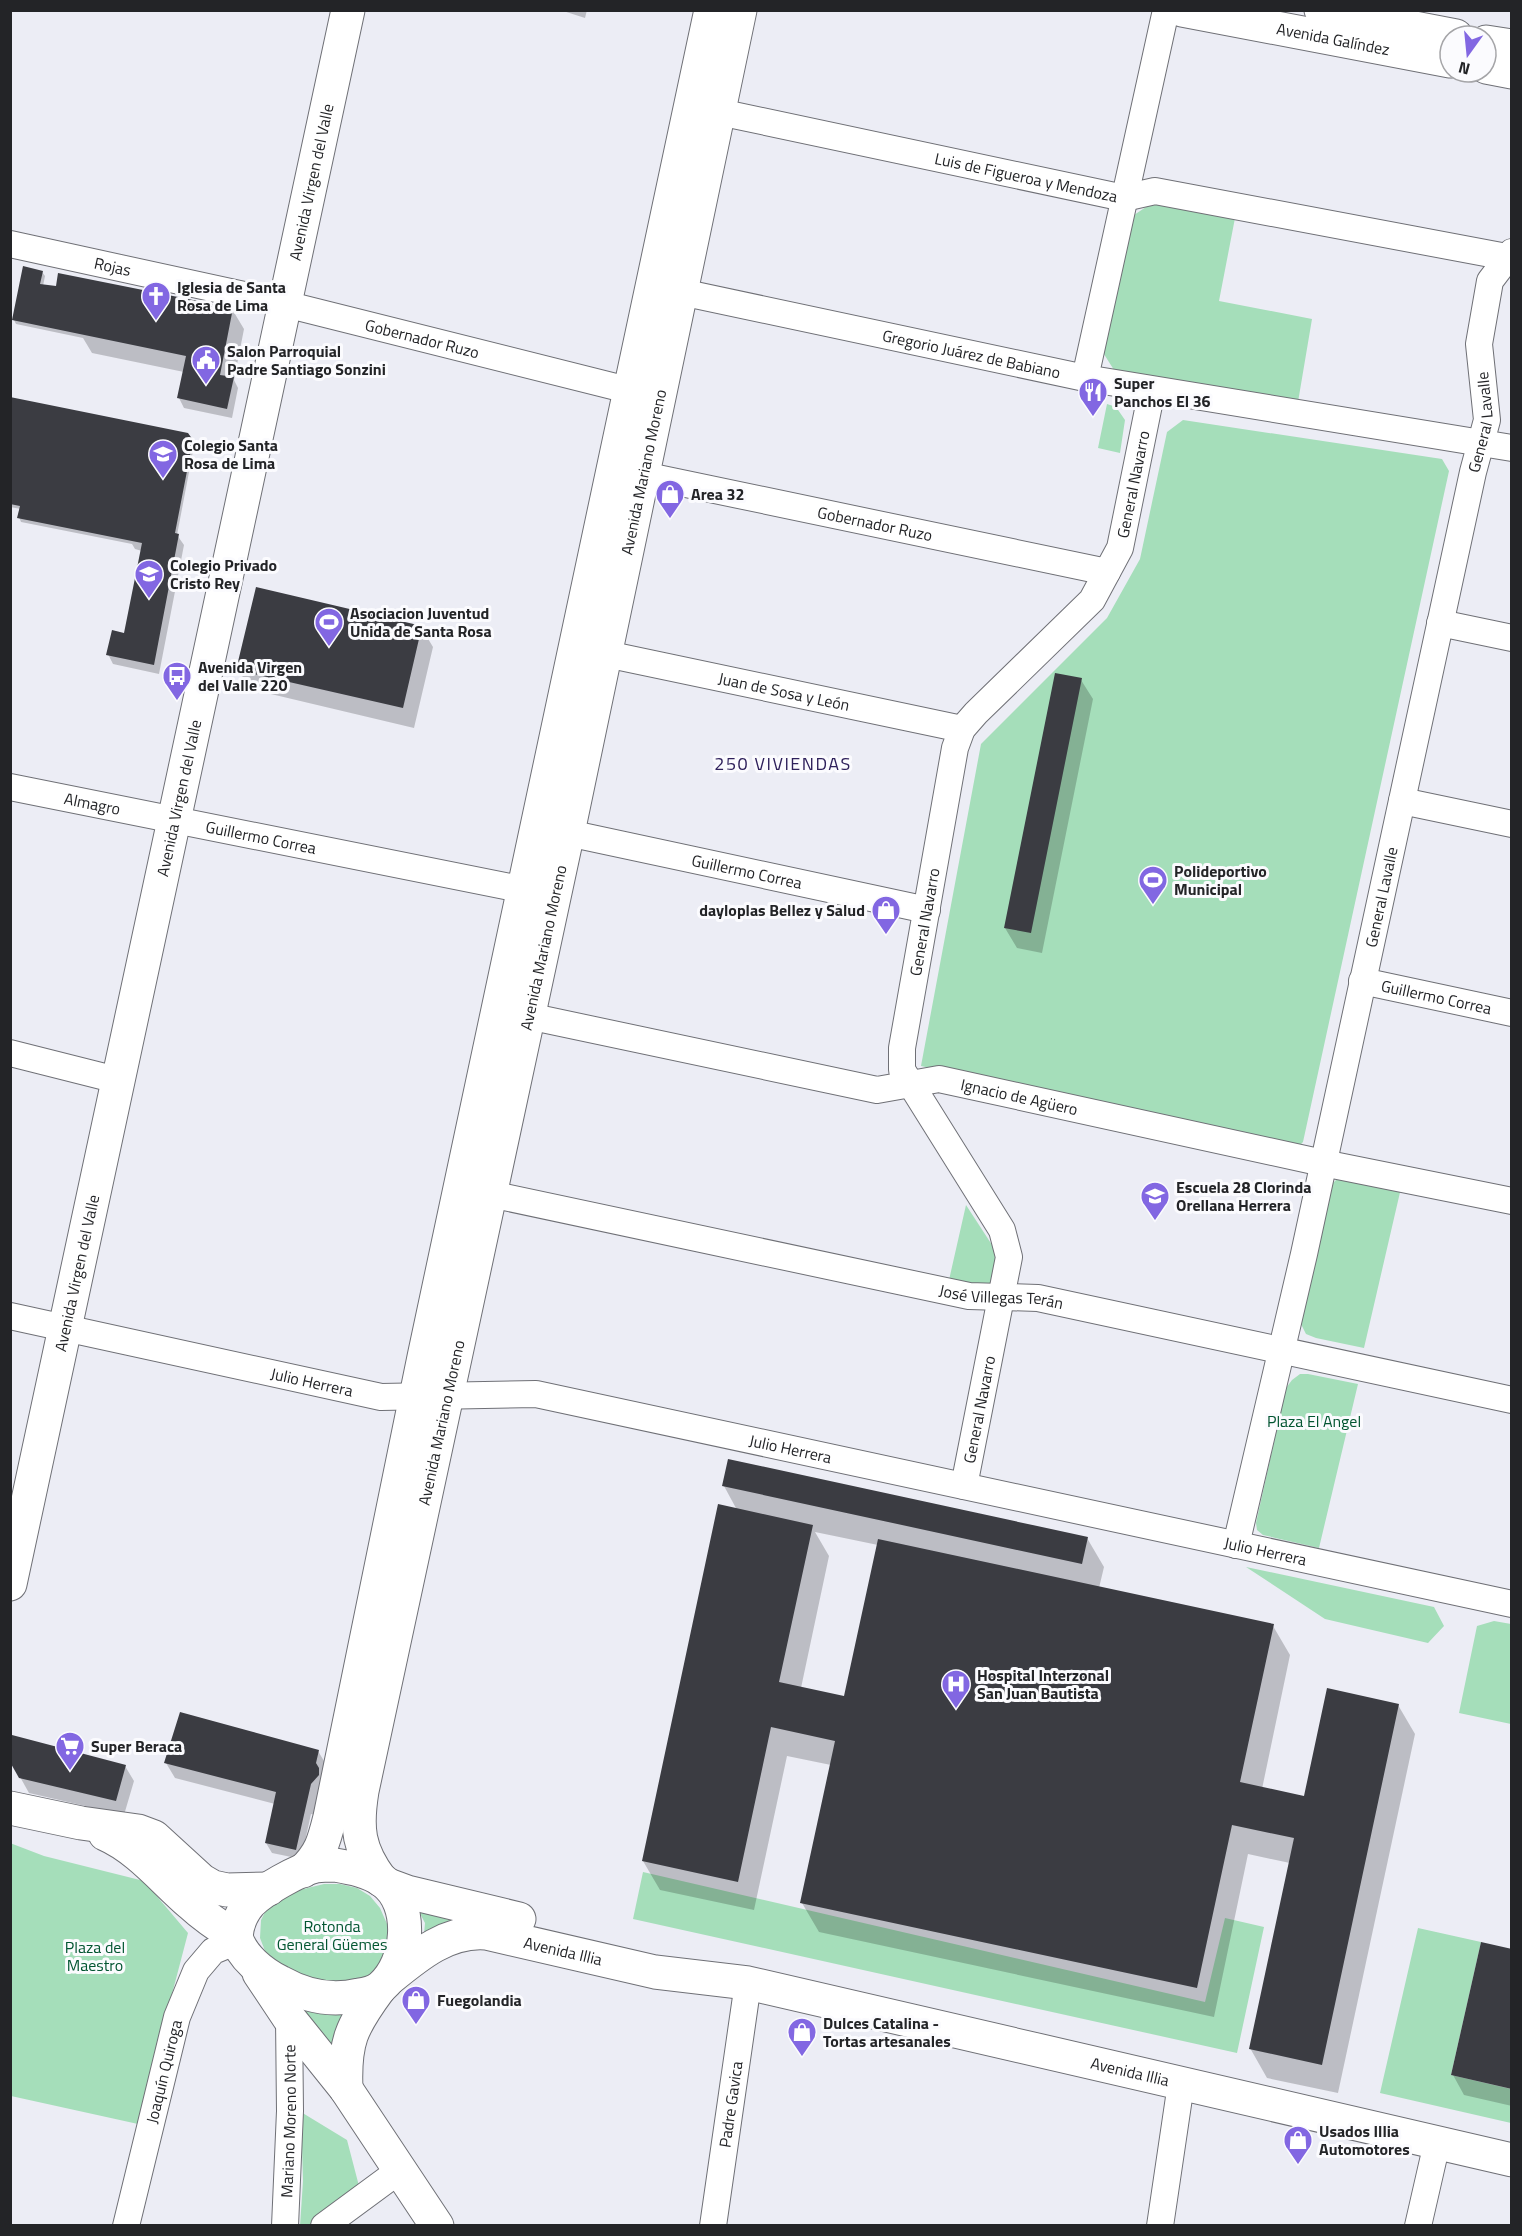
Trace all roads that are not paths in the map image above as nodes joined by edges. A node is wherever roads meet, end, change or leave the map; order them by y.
1 (348, 10) edge
2 (711, 10) edge
3 (740, 10) edge
4 (1166, 10) edge
5 (1182, 10) edge
6 (1321, 10) edge
7 (1234, 15) edge
8 (1438, 33) edge
9 (1158, 47) junction
10 (1438, 58) edge
11 (719, 112) junction
12 (1124, 198) junction
13 (10, 244) edge
14 (1510, 256) edge
15 (681, 292) junction
16 (285, 304) junction
17 (1085, 378) junction
18 (628, 390) junction
19 (1152, 390) junction
20 (1483, 442) junction
21 (1512, 448) edge
22 (643, 476) junction
23 (1107, 572) junction
24 (1440, 623) junction
25 (1512, 638) edge
26 (606, 654) junction
27 (962, 729) junction
28 (10, 786) edge
29 (1402, 801) junction
30 (174, 820) junction
31 (1512, 824) edge
32 (568, 833) junction
33 (525, 890) junction
34 (927, 910) junction
35 (1362, 981) junction
36 (1512, 1013) edge
37 (528, 1016) junction
38 (10, 1053) edge
39 (117, 1080) junction
40 (912, 1084) junction
41 (1323, 1163) junction
42 (490, 1194) junction
43 (1512, 1202) edge
44 (1003, 1297) junction
45 (10, 1316) edge
46 (65, 1330) junction
47 (1282, 1350) junction
48 (432, 1395) junction
49 (1512, 1400) edge
50 (964, 1486) junction
51 (1236, 1545) junction
52 (10, 1584) edge
53 (1512, 1604) edge
54 (10, 1808) edge
55 (81, 1823) junction
56 (303, 1871) junction
57 (384, 1882) junction
58 (269, 1889) junction
59 (242, 1947) junction
60 (384, 1983) junction
61 (748, 1983) junction
62 (289, 2018) junction
63 (1181, 2084) junction
64 (346, 2089) junction
65 (1437, 2143) junction
66 (1512, 2160) edge
67 (400, 2170) junction
68 (126, 2226) edge
69 (285, 2226) edge
70 (324, 2226) edge
71 (437, 2226) edge
72 (713, 2226) edge
73 (1160, 2226) edge
74 (1418, 2226) edge

1 - 16 main road, Avenida Virgen del Valle
2 - 18 main road, Avenida Mariano Moreno
3 - 11 main road, Avenida Mariano Moreno
4 - 9 street
5 - 7 main road, Avenida Galíndez
6 - 8 main road, Avenida Galíndez
7 - 9 street
7 - 10 main road, Avenida Galíndez
9 - 12 street
11 - 12 street, Luis de Figueroa y Mendoza
11 - 15 main road, Avenida Mariano Moreno
12 - 14 street, Luis de Figueroa y Mendoza
12 - 17 street
13 - 16 street, Rojas
14 - 20 street, General Lavalle
15 - 17 street, Gregorio Juárez de Babiano
15 - 22 main road, Avenida Mariano Moreno
16 - 18 street, Gobernador Ruzo
16 - 30 main road, Avenida Virgen del Valle
17 - 19 street, Gregorio Juárez de Babiano
18 - 33 main road, Avenida Mariano Moreno
19 - 20 street, Gregorio Juárez de Babiano
19 - 23 street, General Navarro
20 - 21 street, Gregorio Juárez de Babiano
20 - 24 street, General Lavalle
22 - 23 street, Gobernador Ruzo
22 - 26 main road, Avenida Mariano Moreno
23 - 27 street, General Navarro
24 - 25 street
24 - 29 street, General Lavalle
26 - 27 street, Juan de Sosa y León
26 - 32 main road, Avenida Mariano Moreno
27 - 34 street, General Navarro
28 - 30 street, Almagro
29 - 31 street
29 - 35 street, General Lavalle
30 - 33 street, Guillermo Correa
30 - 39 main road, Avenida Virgen del Valle
32 - 34 street, Guillermo Correa
32 - 37 main road, Avenida Mariano Moreno
33 - 48 main road, Avenida Mariano Moreno
34 - 40 street, General Navarro
35 - 36 street, Guillermo Correa
35 - 41 street, General Lavalle
37 - 40 street, Ignacio de Agüero
37 - 42 main road, Avenida Mariano Moreno
38 - 39 street
39 - 46 main road, Avenida Virgen del Valle
40 - 41 street, Ignacio de Agüero
40 - 44 street, General Navarro
41 - 43 street, Ignacio de Agüero
41 - 47 street, General Lavalle
42 - 44 street, José Villegas Terán
42 - 48 main road, Avenida Mariano Moreno
44 - 47 street, José Villegas Terán
44 - 50 street, General Navarro
45 - 46 street, Julio Herrera
46 - 48 street, Julio Herrera
46 - 52 main road, Avenida Virgen del Valle
47 - 49 street, José Villegas Terán
47 - 51 street, General Lavalle
48 - 50 street, Julio Herrera
48 - 56 main road, Avenida Mariano Moreno
48 - 57 main road, Avenida Mariano Moreno
50 - 51 street, Julio Herrera
51 - 53 street, Julio Herrera
54 - 55 main road
55 - 58 main road
55 - 59 main road
56 - 57 main road
56 - 58 main road
57 - 60 main road
57 - 61 main road, Avenida Illia
58 - 59 main road
59 - 60 main road
59 - 62 main road
59 - 68 street, Joaquín Quiroga
60 - 61 main road, Avenida Illia
60 - 64 main road
61 - 63 main road, Avenida Illia
61 - 72 street, Padre Gavica
62 - 64 main road
62 - 69 street, Mariano Moreno Norte
63 - 65 main road, Avenida Illia
63 - 73 street
64 - 67 main road
65 - 66 main road, Avenida Illia
65 - 74 street
67 - 70 street
67 - 71 main road

